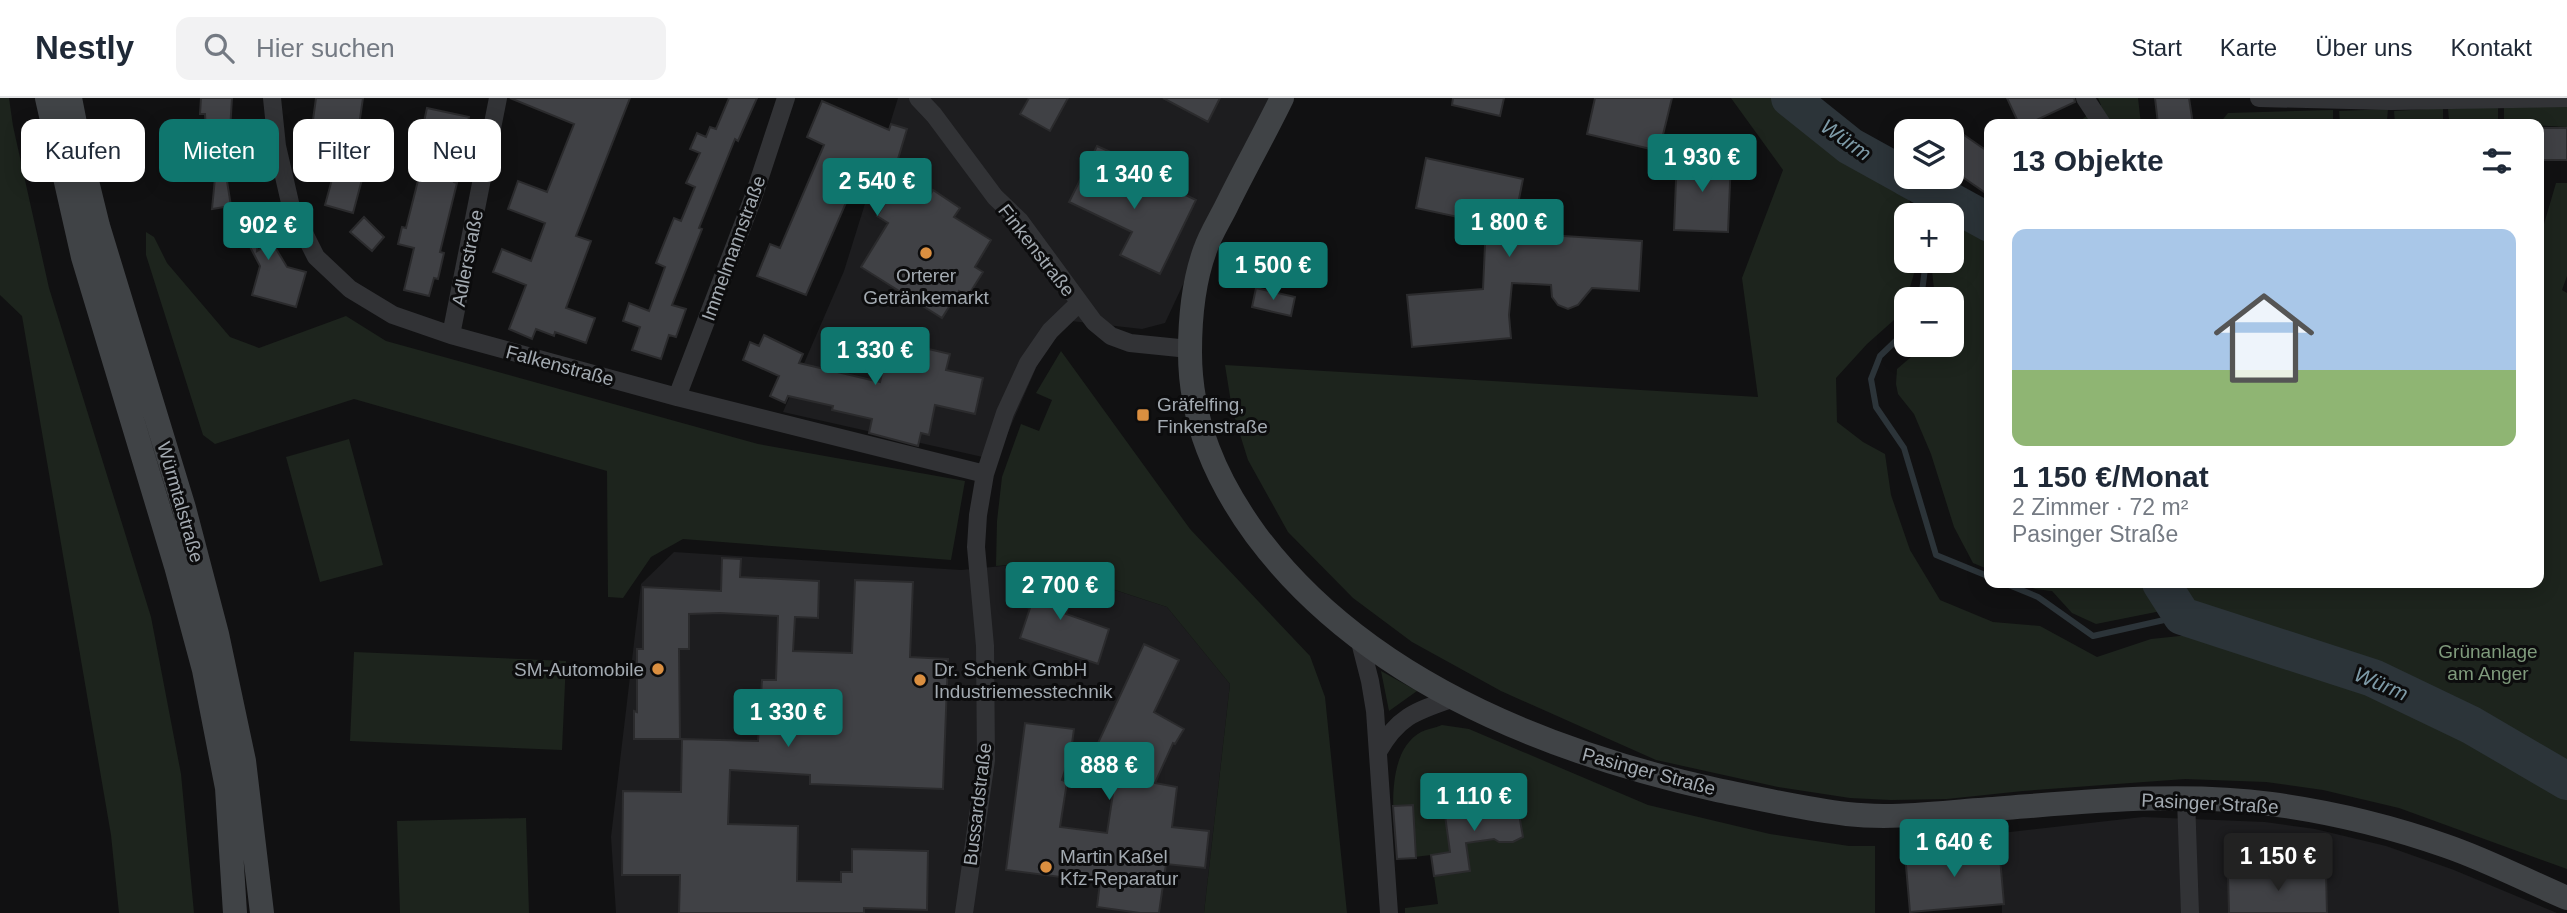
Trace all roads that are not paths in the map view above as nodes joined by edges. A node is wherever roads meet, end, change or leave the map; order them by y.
1 (47, 98) edge
2 (70, 98) edge
3 (272, 98) edge
4 (498, 98) edge
5 (786, 98) edge
6 (918, 98) edge
7 (1282, 98) edge
8 (2085, 98) edge
9 (2259, 98) edge
10 (2567, 98) edge
11 (2099, 119) edge
12 (1079, 303) junction
13 (451, 335) junction
14 (1189, 349) junction
15 (677, 397) junction
16 (985, 474) junction
17 (1359, 638) junction
18 (1454, 698) junction
19 (1378, 752) junction
20 (2186, 799) junction
21 (2567, 898) edge
22 (235, 913) edge
23 (262, 913) edge
24 (964, 913) edge
25 (1389, 913) edge
26 (2190, 913) edge

1 - 22 main road, Würmtalstraße
2 - 23 main road, Würmtalstraße
3 - 13 street, Falkenstraße
4 - 13 street, Adlerstraße
5 - 15 street, Immelmannstraße
6 - 12 street, Finkenstraße
7 - 14 main road, Pasinger Straße
8 - 11 street
9 - 10 street
12 - 14 street, Finkenstraße
12 - 16 street, Bussardstraße
13 - 15 street, Falkenstraße
14 - 17 main road, Pasinger Straße
15 - 16 street, Falkenstraße
16 - 24 street, Bussardstraße
17 - 18 main road, Pasinger Straße
17 - 19 street
18 - 19 street
18 - 20 main road, Pasinger Straße
19 - 25 street
20 - 21 main road, Pasinger Straße
20 - 26 street

